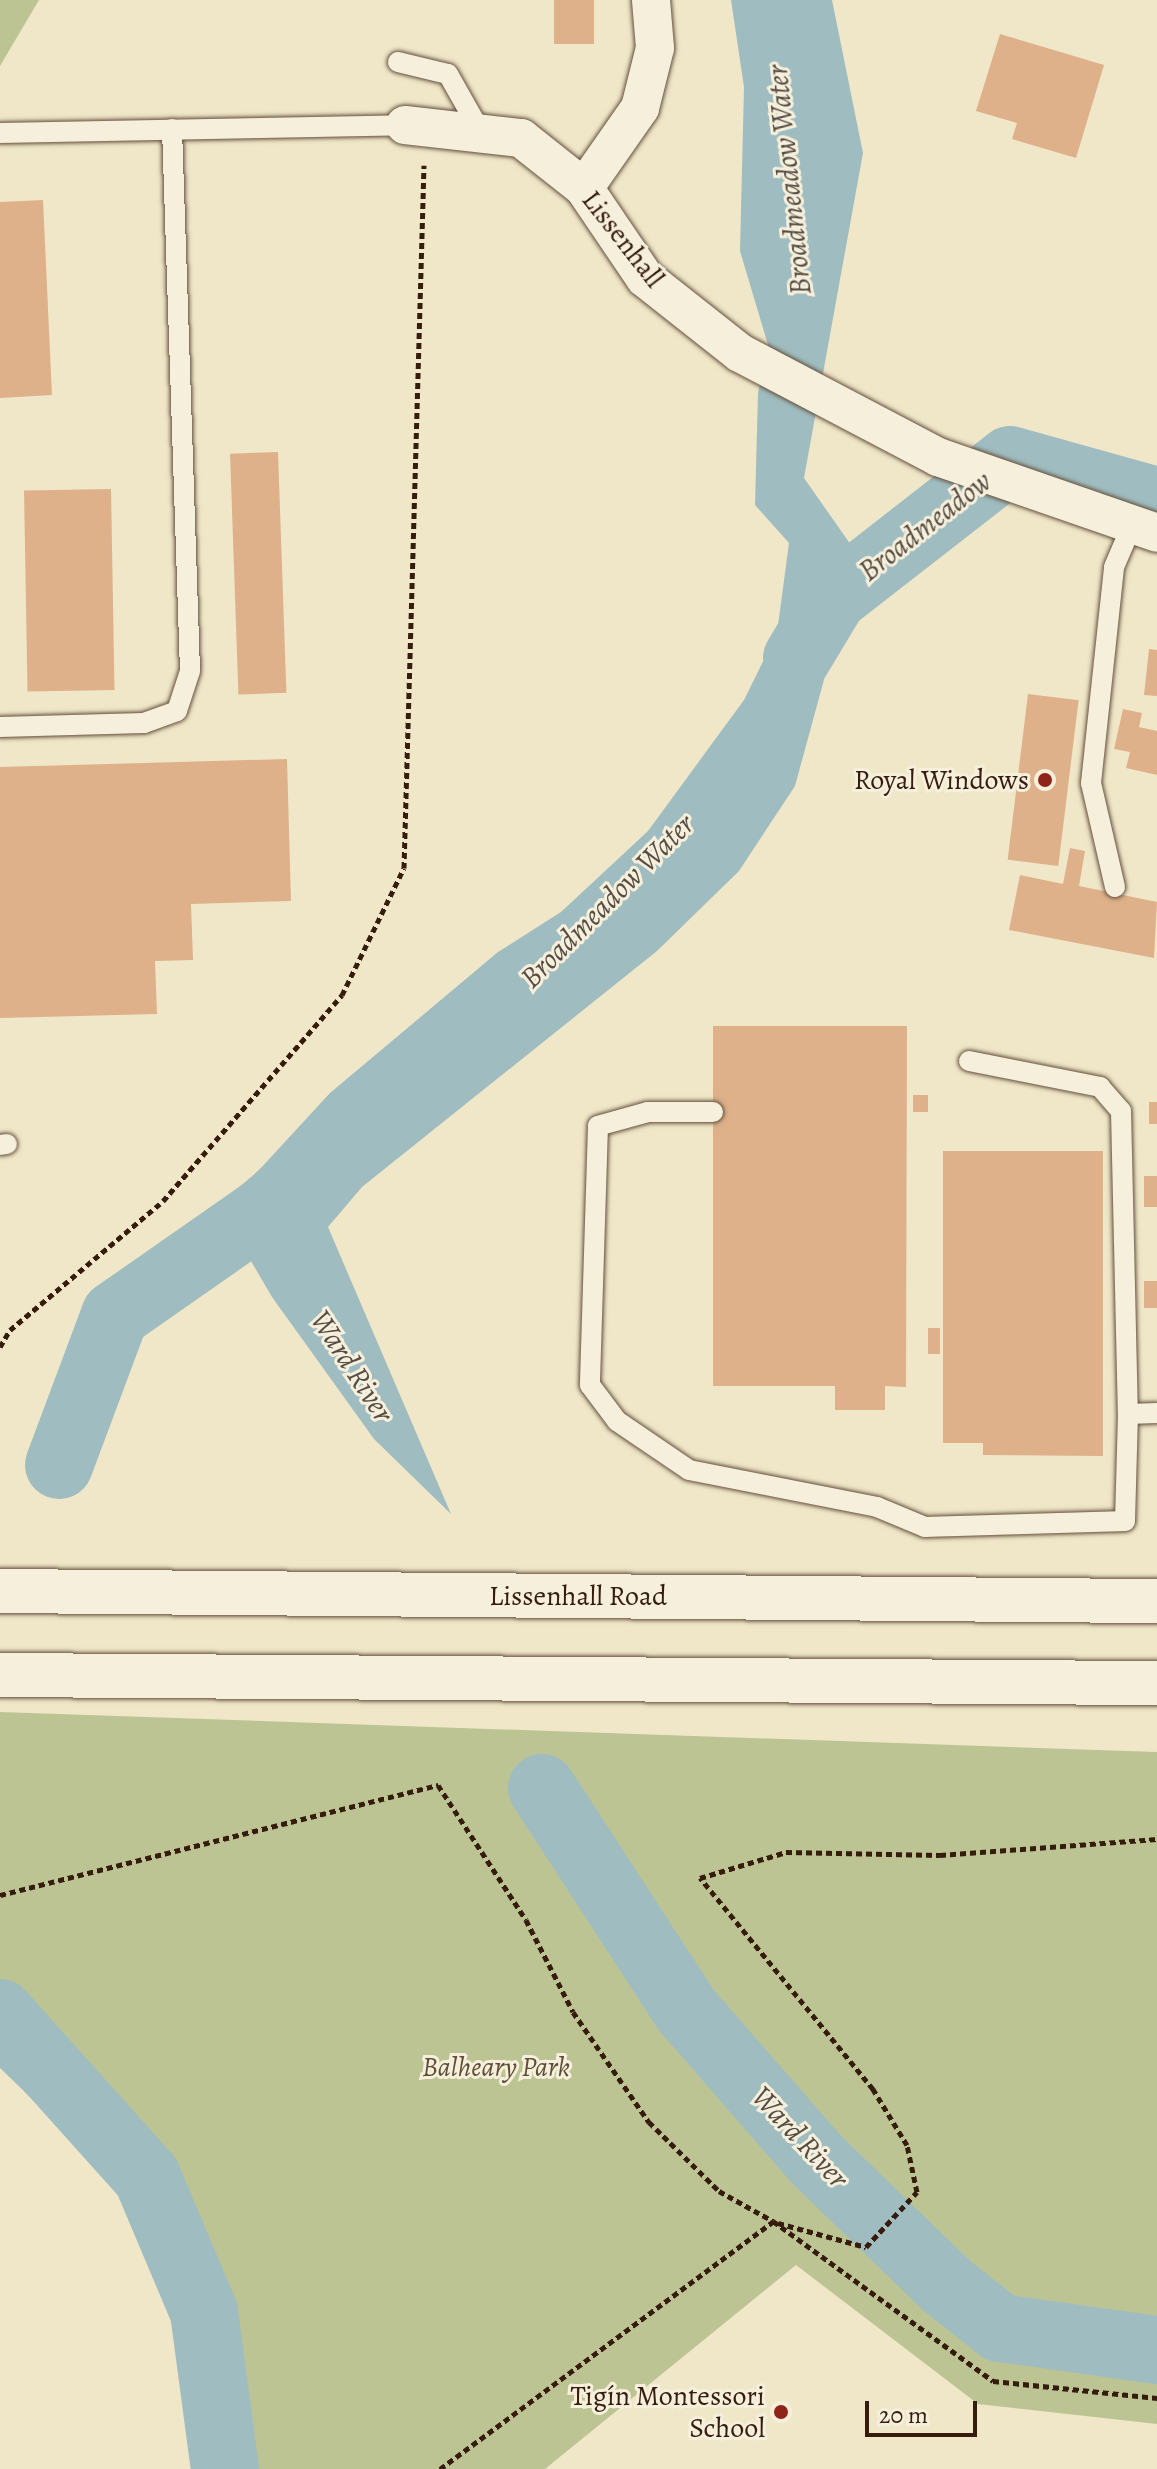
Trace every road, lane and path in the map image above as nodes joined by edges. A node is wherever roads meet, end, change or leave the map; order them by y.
1 (651, 0) edge
2 (398, 62) dead end
3 (417, 126) junction
4 (172, 129) junction
5 (0, 133) edge
6 (482, 134) junction
7 (584, 188) junction
8 (1145, 529) edge
9 (0, 727) edge
10 (1115, 887) dead end
11 (969, 1061) dead end
12 (713, 1112) dead end
13 (0, 1347) edge
14 (1157, 1413) edge
15 (1128, 1414) junction
16 (0, 1591) edge
17 (1157, 1601) edge
18 (0, 1675) edge
19 (1157, 1683) edge
20 (1157, 1839) edge
21 (1, 1895) edge
22 (773, 2221) junction
23 (1157, 2398) edge
24 (440, 2469) edge

1 - 7 street
2 - 6 lane
3 - 4 lane
3 - 6 street, Lissenhall
3 - 13 path
4 - 5 lane
4 - 9 lane
6 - 7 street, Lissenhall
7 - 8 street, Lissenhall
8 - 10 lane
11 - 15 lane
12 - 15 lane
14 - 15 lane
16 - 17 main road, Lissenhall Road
18 - 19 main road
20 - 22 path
21 - 22 path
22 - 23 path
22 - 24 path

